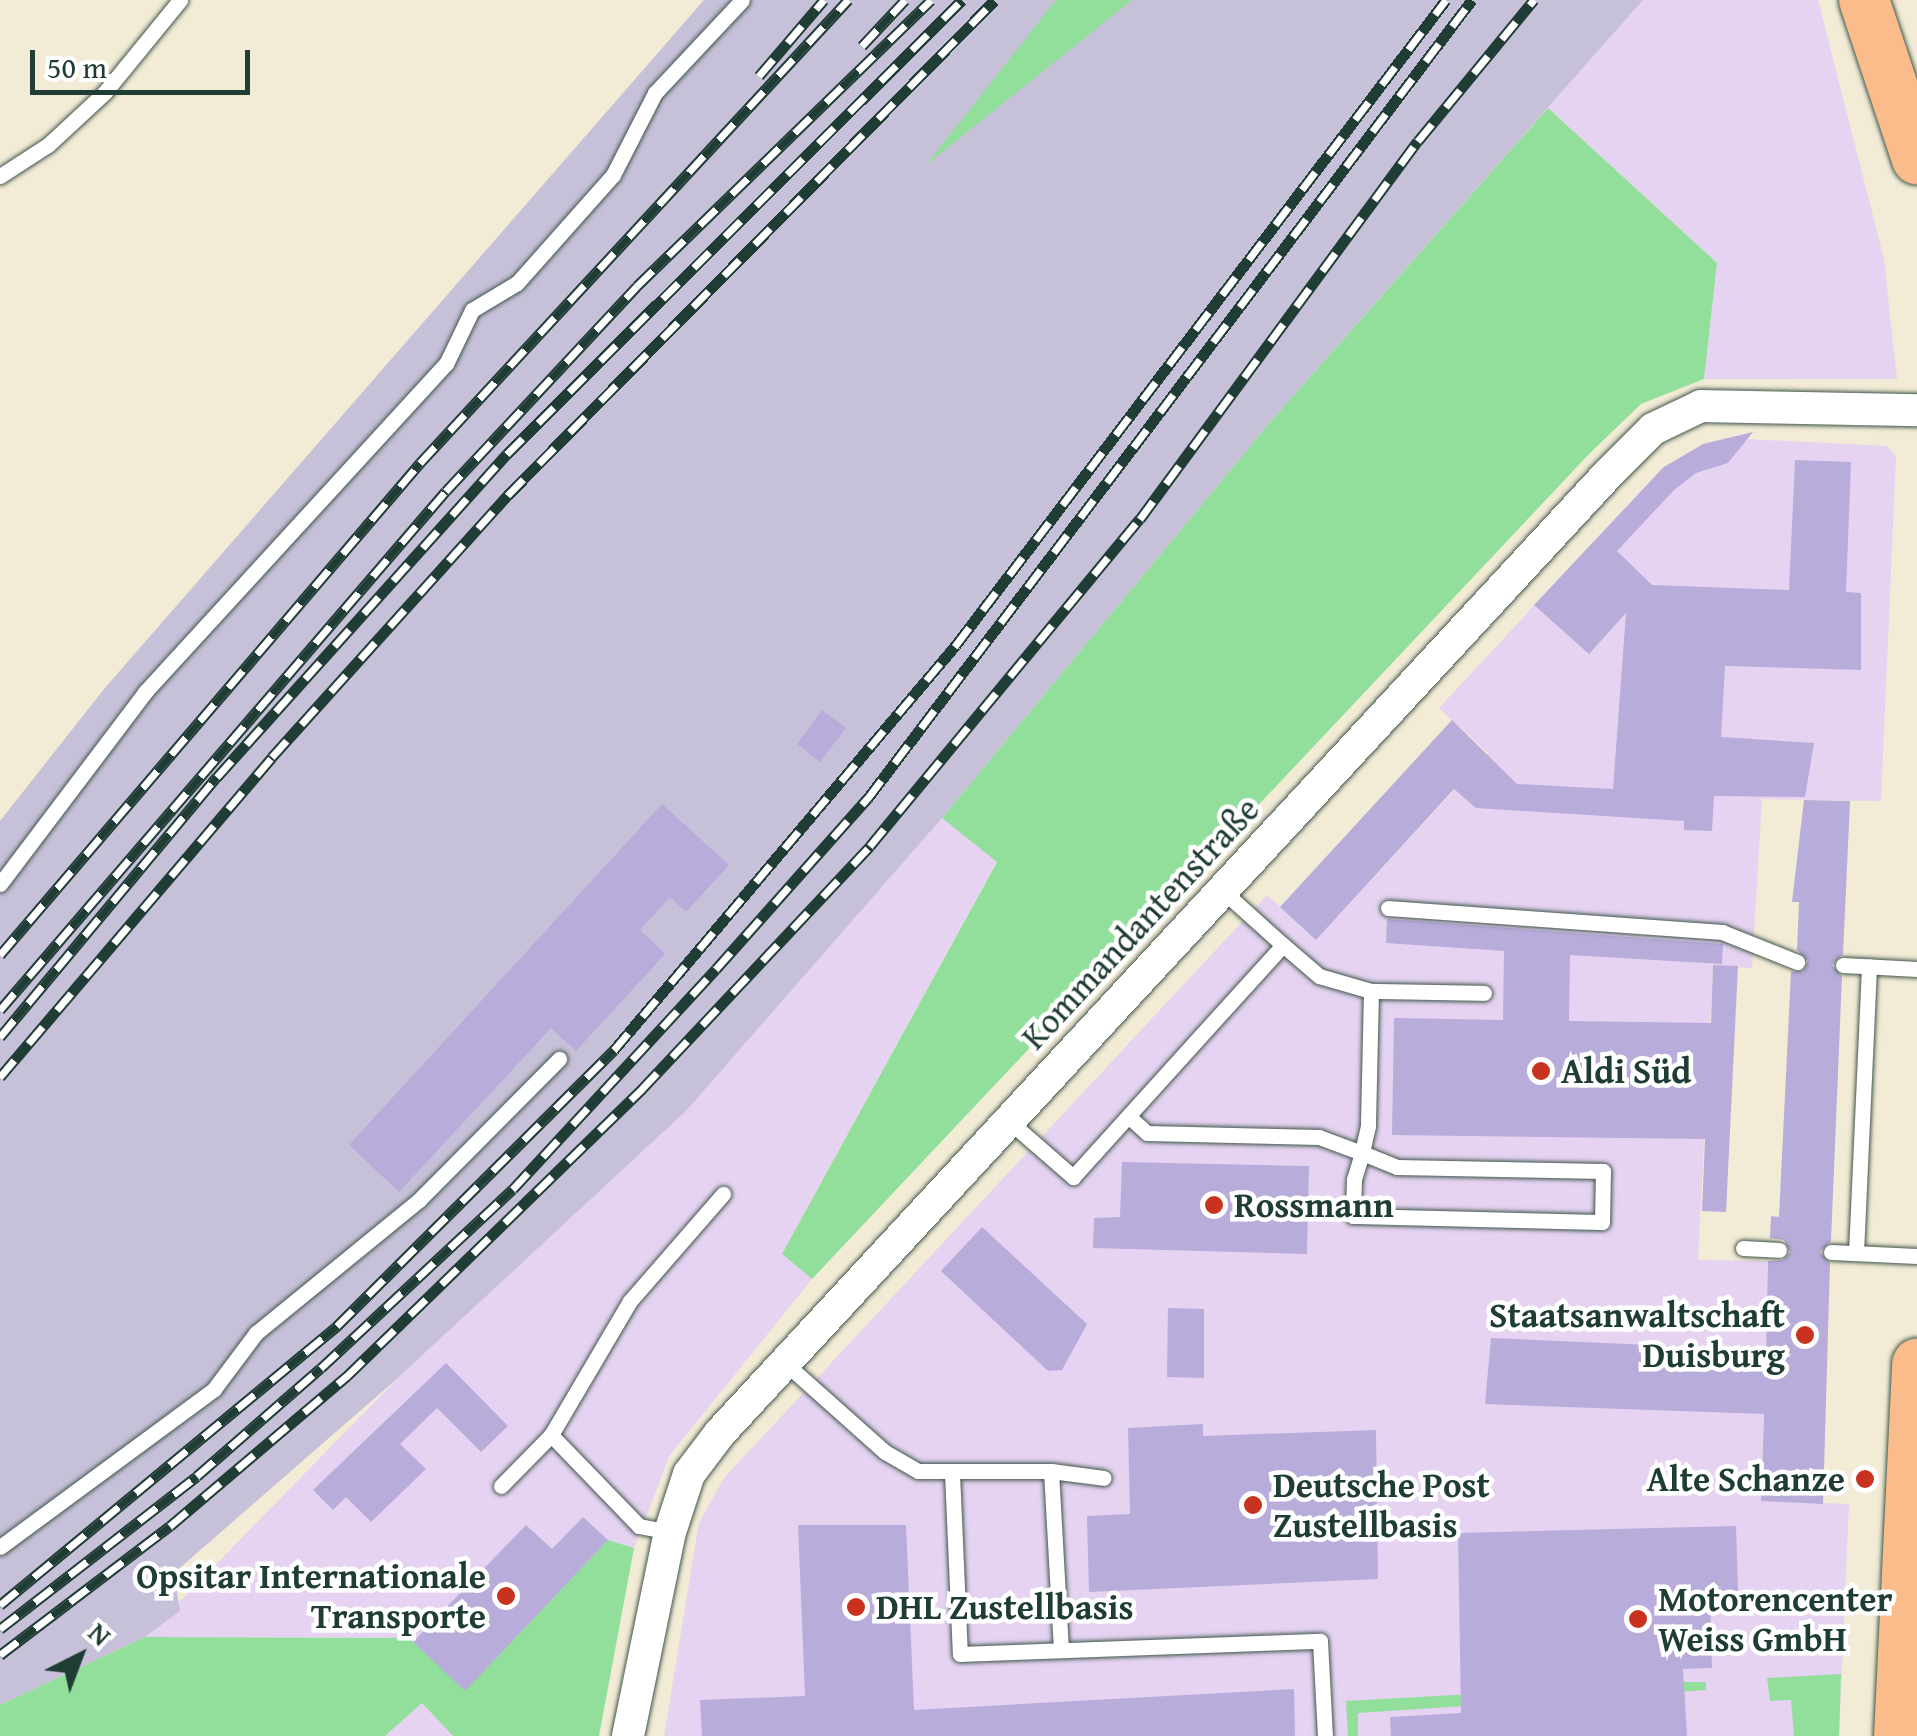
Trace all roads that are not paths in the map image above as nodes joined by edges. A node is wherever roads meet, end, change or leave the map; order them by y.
1 (180, 0) edge
2 (742, 0) edge
3 (1864, 0) edge
4 (1917, 160) edge
5 (0, 176) edge
6 (1917, 410) edge
7 (0, 884) edge
8 (1223, 891) junction
9 (1388, 908) dead end
10 (1283, 945) junction
11 (1796, 962) dead end
12 (1843, 965) dead end
13 (1869, 966) junction
14 (1917, 969) edge
15 (1371, 991) junction
16 (1484, 993) dead end
17 (559, 1059) dead end
18 (1128, 1116) junction
19 (1010, 1122) junction
20 (1362, 1153) junction
21 (723, 1194) dead end
22 (1742, 1248) dead end
23 (1778, 1250) dead end
24 (1831, 1252) dead end
25 (1856, 1253) junction
26 (1917, 1256) edge
27 (786, 1363) junction
28 (1917, 1363) edge
29 (552, 1435) junction
30 (1051, 1471) junction
31 (952, 1472) junction
32 (1104, 1478) dead end
33 (501, 1486) dead end
34 (670, 1532) junction
35 (0, 1547) edge
36 (1061, 1650) junction
37 (628, 1736) edge
38 (1325, 1736) edge
39 (1898, 1736) edge

1 - 5 lane
2 - 7 lane
3 - 4 main road
6 - 8 street, Kommandantenstraße
8 - 10 lane
8 - 19 street, Kommandantenstraße
9 - 11 lane
10 - 15 lane
10 - 18 lane
12 - 13 lane
13 - 14 lane
13 - 25 lane
15 - 16 lane
15 - 20 lane
17 - 35 lane
18 - 19 lane
18 - 20 lane
19 - 27 street, Kommandantenstraße
20 - 20 lane
21 - 29 lane
22 - 23 lane
24 - 25 lane
25 - 26 lane
27 - 31 lane
27 - 34 street, Kommandantenstraße
28 - 39 main road
29 - 33 lane
29 - 34 lane
30 - 31 lane
30 - 32 lane
30 - 36 lane
31 - 36 lane
34 - 37 street, Kommandantenstraße
36 - 38 lane

